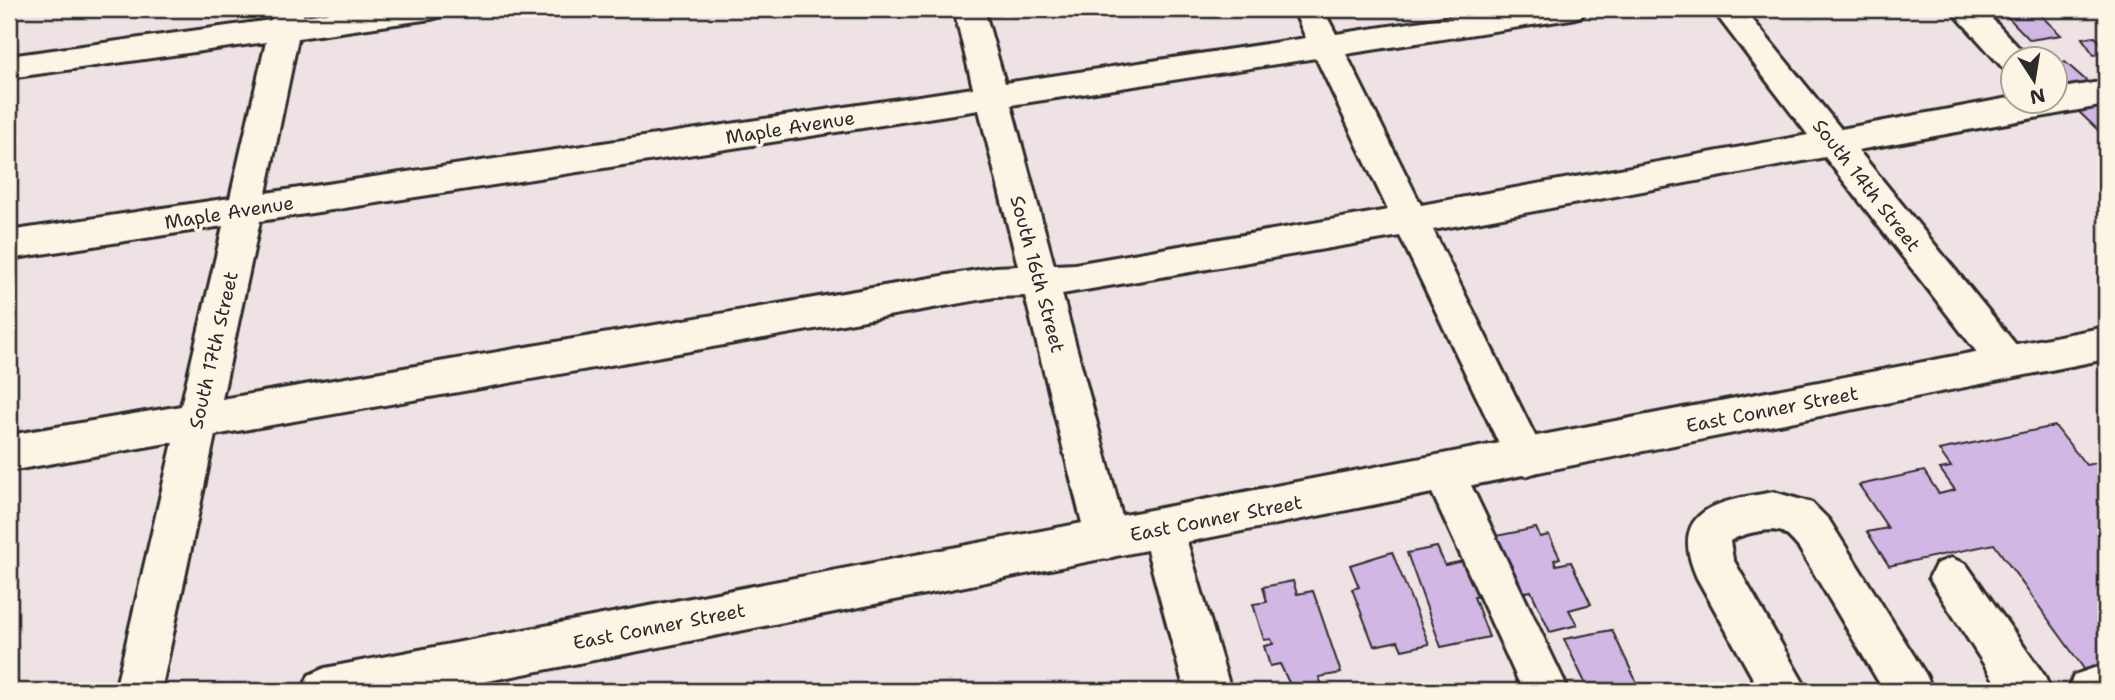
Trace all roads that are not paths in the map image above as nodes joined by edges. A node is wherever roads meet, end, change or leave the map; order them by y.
1 (431, 9) edge
2 (969, 9) edge
3 (1308, 9) edge
4 (1571, 9) edge
5 (1727, 9) edge
6 (1965, 9) edge
7 (287, 19) edge
8 (1328, 46) junction
9 (2001, 46) edge
10 (9, 67) edge
11 (2106, 93) edge
12 (992, 96) junction
13 (2070, 99) edge
14 (2000, 112) edge
15 (1834, 143) junction
16 (244, 209) junction
17 (1411, 219) junction
18 (9, 245) edge
19 (1039, 279) junction
20 (2106, 343) edge
21 (2007, 362) junction
22 (196, 423) junction
23 (9, 453) edge
24 (1526, 458) junction
25 (1444, 473) junction
26 (1162, 528) junction
27 (1107, 539) junction
28 (1951, 578) dead end
29 (2106, 687) edge
30 (138, 691) edge
31 (325, 691) edge
32 (1208, 691) edge
33 (1546, 691) edge
34 (1784, 691) edge
35 (1910, 691) edge
36 (2028, 691) edge
37 (2090, 691) edge

1 - 7 street
2 - 12 street, South 16th Street
3 - 8 street
4 - 8 street, Maple Avenue
5 - 15 street, South 14th Street
6 - 9 street
7 - 10 street
7 - 16 street, South 17th Street
8 - 12 street, Maple Avenue
8 - 17 street
11 - 13 street
12 - 16 street, Maple Avenue
12 - 19 street, South 16th Street
14 - 15 street
15 - 17 street
15 - 21 street, South 14th Street
16 - 18 street, Maple Avenue
16 - 22 street, South 17th Street
17 - 19 street
17 - 24 street
19 - 22 street
19 - 27 street, South 16th Street
20 - 21 street, East Conner Street
21 - 24 street, East Conner Street
22 - 23 street
22 - 30 street, South 17th Street
24 - 25 street, East Conner Street
25 - 26 street, East Conner Street
25 - 33 street
26 - 27 street, East Conner Street
26 - 32 street
27 - 31 street, East Conner Street
28 - 36 street
29 - 37 street
34 - 35 street

